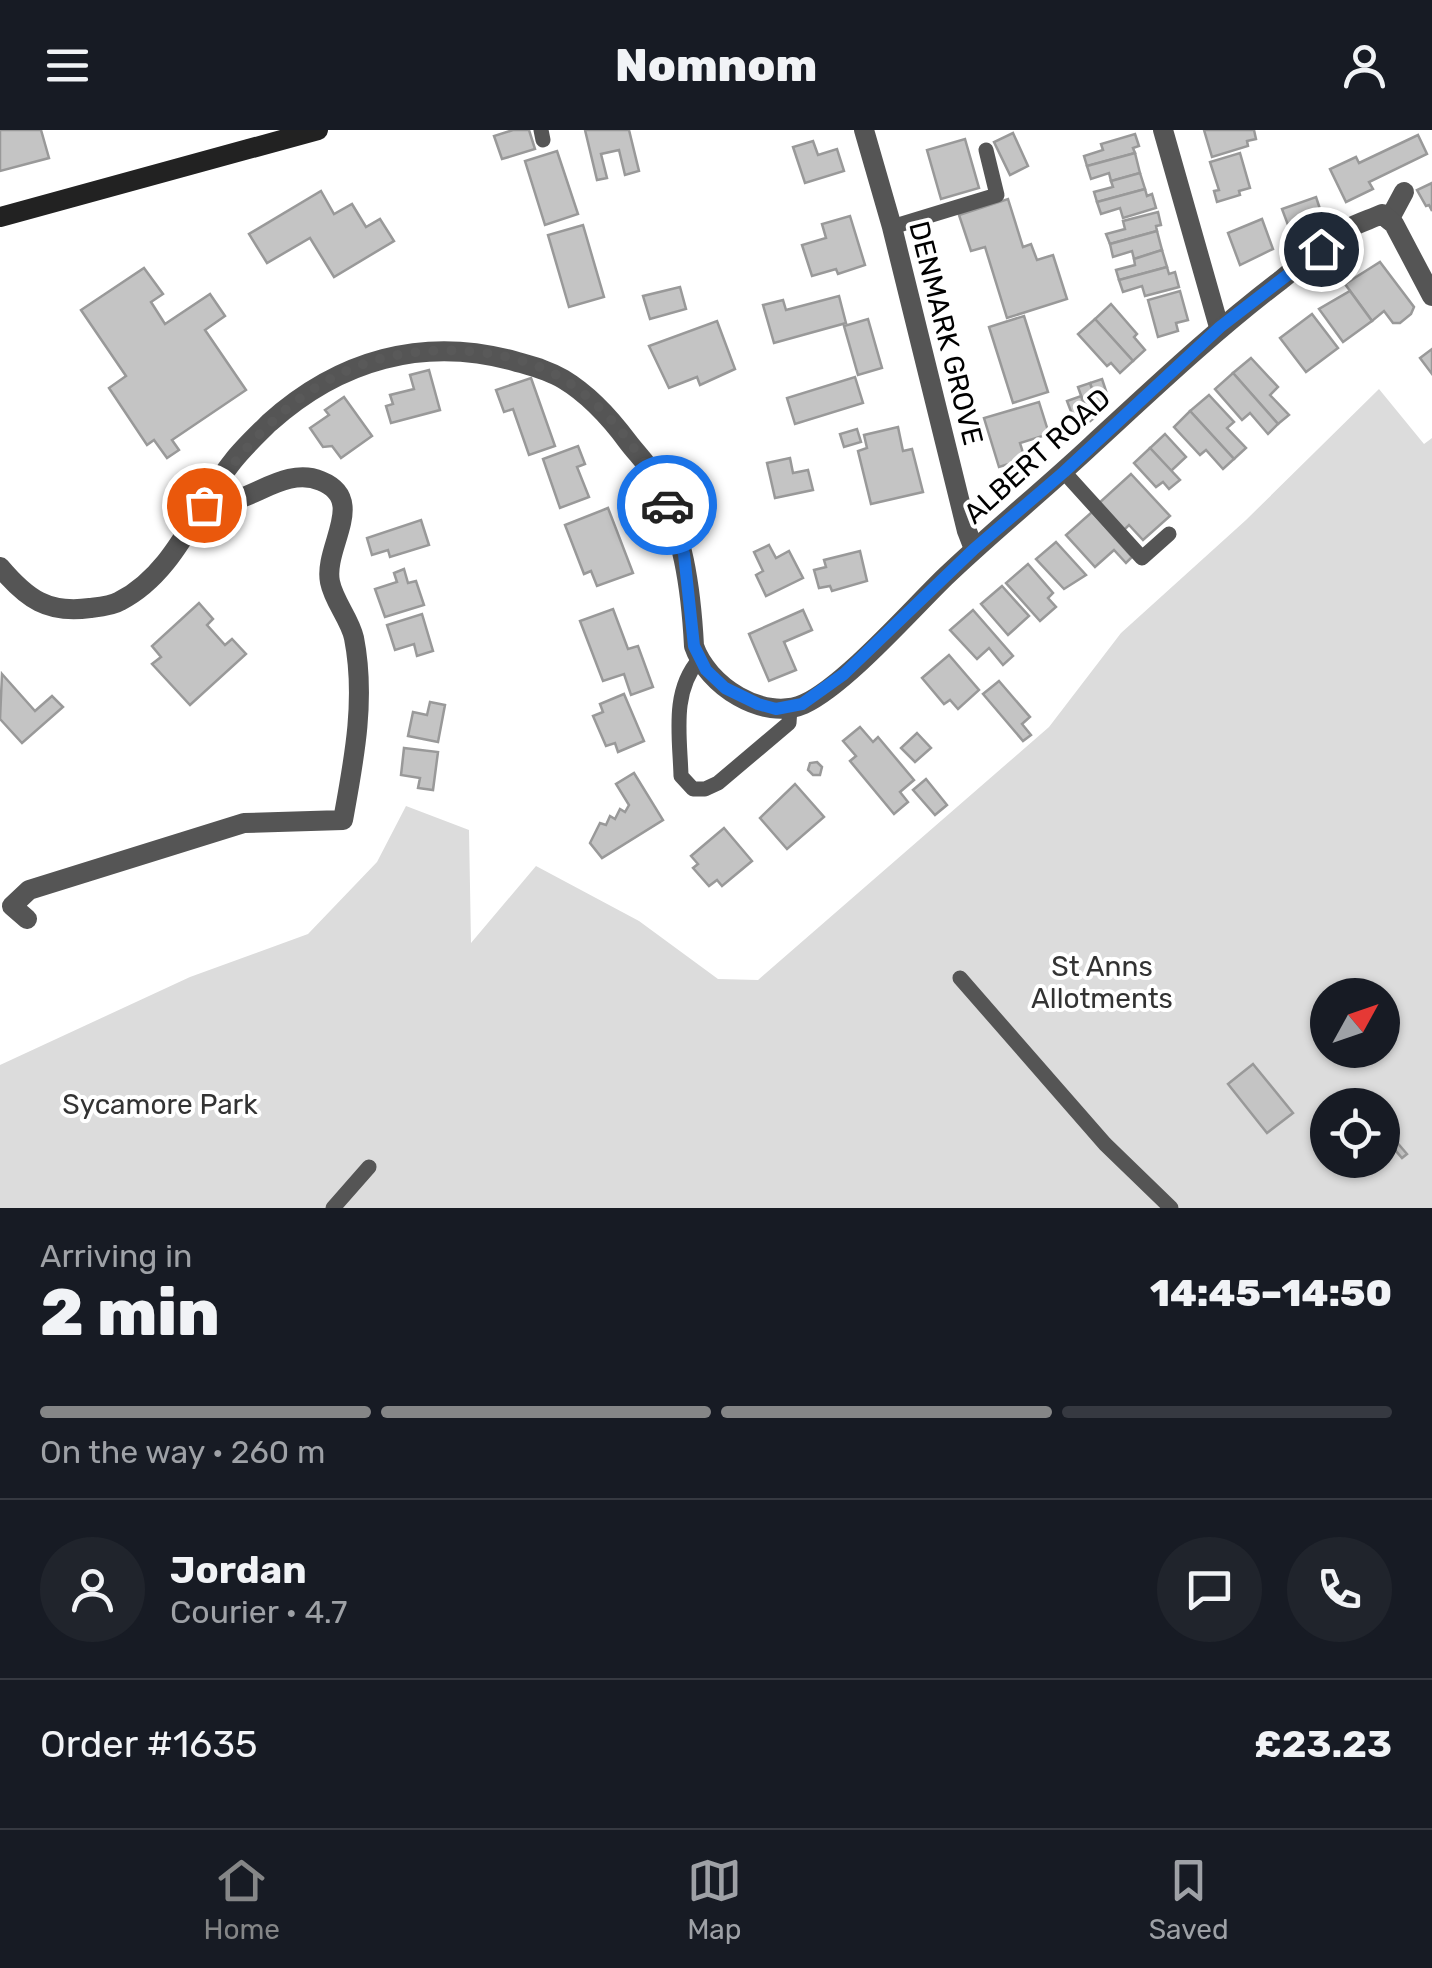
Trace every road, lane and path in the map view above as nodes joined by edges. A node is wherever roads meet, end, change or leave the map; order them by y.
1 (318, 130) edge
2 (864, 130) edge
3 (1163, 130) edge
4 (986, 150) dead end
5 (1404, 192) dead end
6 (0, 217) edge
7 (1388, 220) junction
8 (892, 227) junction
9 (1432, 296) edge
10 (1220, 327) junction
11 (1064, 472) junction
12 (204, 505) junction
13 (1170, 534) dead end
14 (974, 549) junction
15 (0, 568) edge
16 (699, 660) junction
17 (790, 708) junction
18 (27, 918) dead end
19 (960, 978) dead end
20 (369, 1167) dead end
21 (334, 1208) edge
22 (1171, 1208) edge

1 - 6 main road
2 - 8 street, DENMARK GROVE
3 - 10 street
4 - 8 lane
5 - 7 street
7 - 9 street
7 - 10 street, ALBERT ROAD
8 - 14 street, DENMARK GROVE
10 - 11 street, ALBERT ROAD
11 - 13 lane
11 - 14 street, ALBERT ROAD
12 - 15 street
12 - 16 street
12 - 18 street
14 - 17 street, ALBERT ROAD
16 - 17 street
16 - 17 lane, ALBERT ROAD
19 - 22 lane
20 - 21 lane

